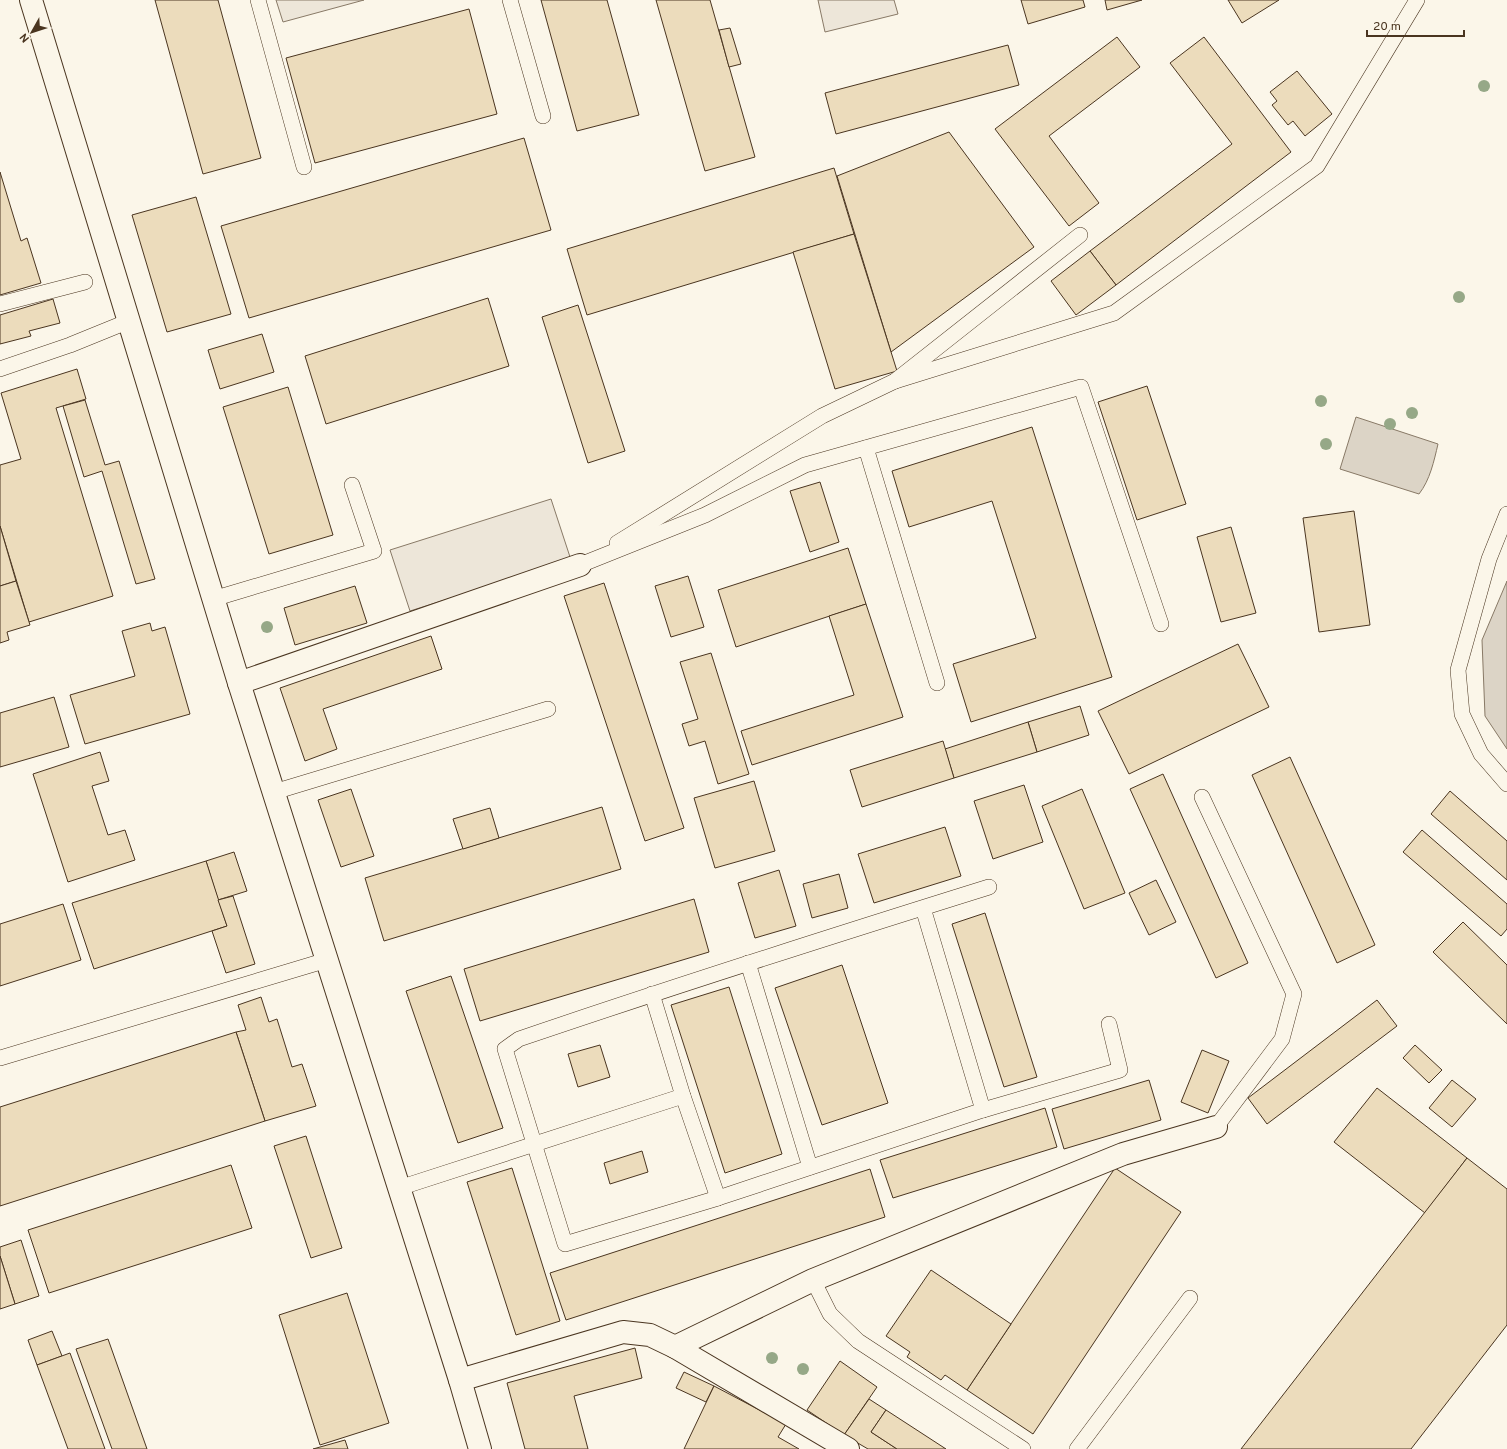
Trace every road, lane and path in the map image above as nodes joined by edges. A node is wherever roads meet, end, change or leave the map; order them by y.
1 (31, 0) edge
2 (258, 0) edge
3 (510, 0) edge
4 (1417, 0) edge
5 (543, 116) dead end
6 (304, 167) dead end
7 (1080, 236) dead end
8 (85, 282) dead end
9 (0, 304) edge
10 (129, 321) junction
11 (0, 369) edge
12 (896, 381) junction
13 (866, 448) junction
14 (352, 484) dead end
15 (1507, 514) edge
16 (580, 565) junction
17 (213, 599) junction
18 (1161, 624) dead end
19 (239, 683) junction
20 (937, 683) dead end
21 (548, 709) dead end
22 (1507, 784) edge
23 (274, 792) junction
24 (1202, 797) dead end
25 (989, 887) dead end
26 (923, 908) junction
27 (327, 960) junction
28 (748, 963) junction
29 (652, 994) junction
30 (1109, 1024) dead end
31 (0, 1058) edge
32 (683, 1096) junction
33 (983, 1110) junction
34 (1216, 1127) joint
35 (534, 1145) junction
36 (810, 1167) junction
37 (399, 1188) junction
38 (718, 1198) junction
39 (813, 1280) junction
40 (1190, 1298) dead end
41 (675, 1347) junction
42 (460, 1380) junction
43 (480, 1449) edge
44 (848, 1449) edge
45 (1023, 1449) edge
46 (1078, 1449) edge

1 - 10 street
2 - 6 lane
3 - 5 lane
4 - 12 lane
7 - 12 lane
8 - 9 lane
10 - 11 lane
10 - 17 street
12 - 16 lane
13 - 16 lane
13 - 18 lane
13 - 20 lane
14 - 17 lane
15 - 22 lane
16 - 19 street
17 - 19 street
19 - 23 street
21 - 23 lane
23 - 27 street
24 - 34 lane
25 - 26 lane
26 - 28 lane
26 - 33 lane
27 - 31 lane
27 - 37 street
28 - 29 lane
28 - 36 lane
29 - 32 lane
29 - 35 lane
30 - 33 lane
32 - 35 lane
32 - 38 lane
33 - 36 lane
34 - 39 street
35 - 37 lane
35 - 38 lane
36 - 38 lane
37 - 42 street
39 - 41 street
39 - 45 lane
40 - 46 lane
41 - 42 street
41 - 44 street
42 - 43 street

